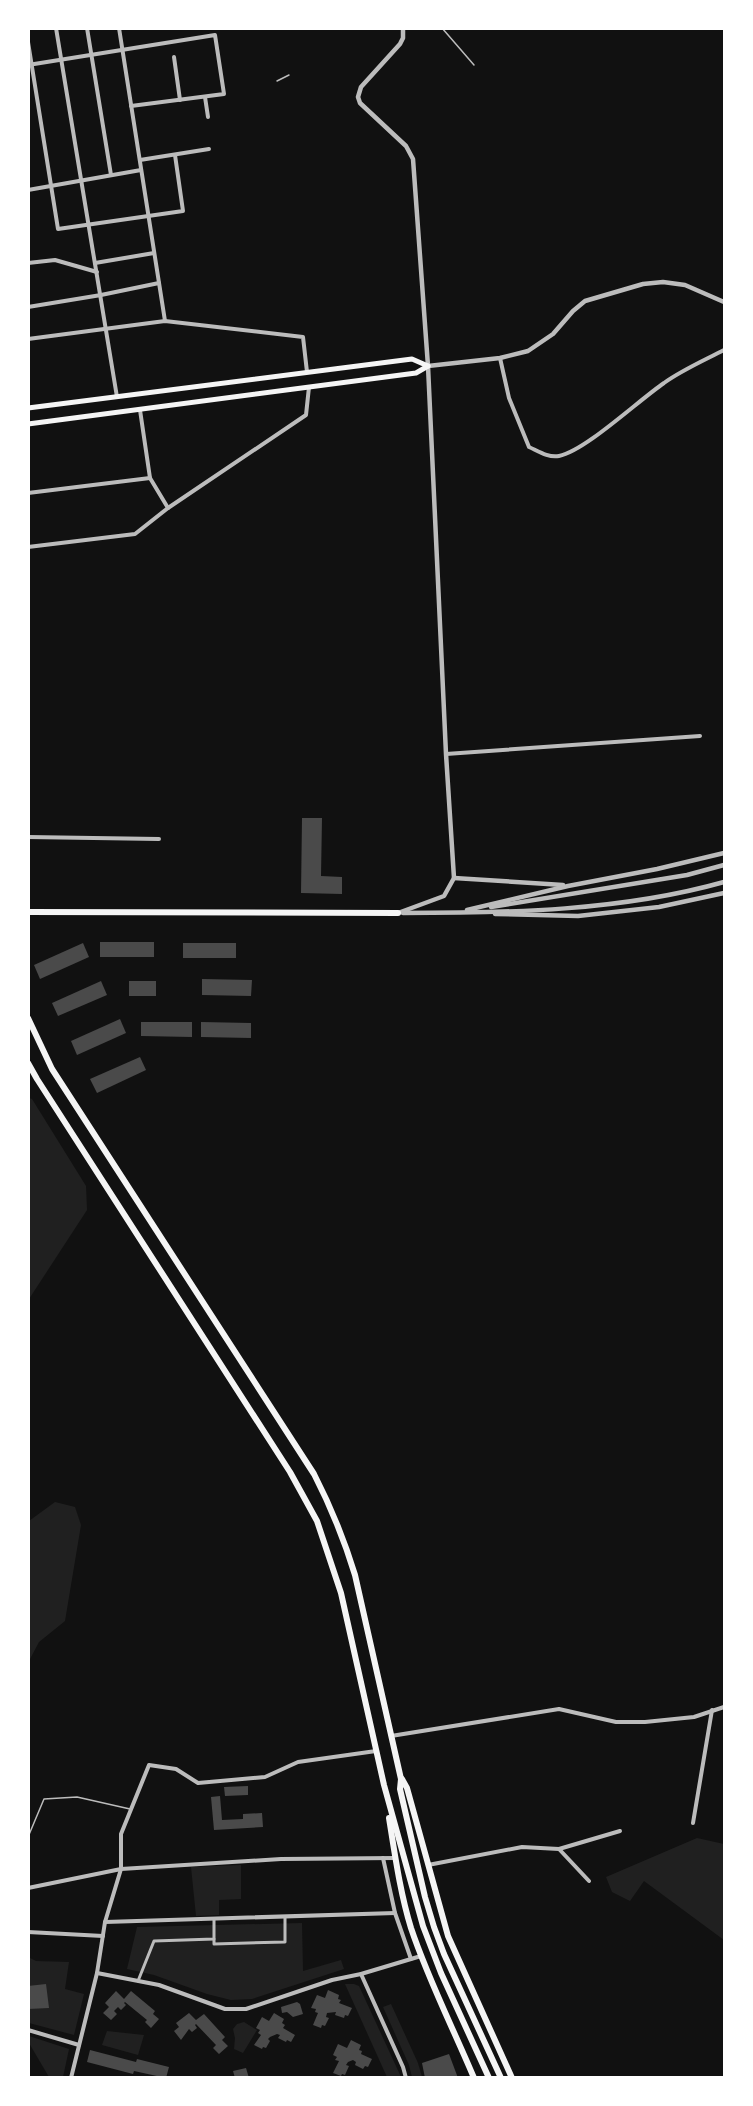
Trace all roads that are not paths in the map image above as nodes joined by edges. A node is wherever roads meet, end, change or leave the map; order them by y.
1 (56, 28) edge
2 (87, 28) edge
3 (119, 28) edge
4 (403, 28) edge
5 (442, 28) edge
6 (28, 42) edge
7 (122, 50) junction
8 (92, 55) junction
9 (174, 57) dead end
10 (61, 60) junction
11 (30, 65) edge
12 (474, 65) dead end
13 (289, 75) dead end
14 (277, 81) dead end
15 (205, 97) junction
16 (180, 100) junction
17 (131, 106) junction
18 (208, 117) dead end
19 (209, 149) dead end
20 (175, 155) junction
21 (140, 160) junction
22 (141, 170) junction
23 (111, 175) junction
24 (81, 180) junction
25 (51, 185) junction
26 (28, 190) edge
27 (148, 216) junction
28 (89, 224) junction
29 (154, 253) junction
30 (95, 262) junction
31 (28, 263) edge
32 (97, 272) junction
33 (159, 283) junction
34 (101, 296) junction
35 (724, 302) edge
36 (28, 307) edge
37 (165, 321) junction
38 (106, 329) junction
39 (28, 339) edge
40 (724, 350) edge
41 (500, 358) junction
42 (428, 366) junction
43 (307, 372) junction
44 (309, 387) junction
45 (117, 397) junction
46 (28, 408) edge
47 (140, 409) junction
48 (28, 424) edge
49 (150, 478) junction
50 (28, 493) edge
51 (168, 508) junction
52 (28, 548) edge
53 (700, 736) dead end
54 (446, 754) junction
55 (28, 837) edge
56 (159, 839) dead end
57 (724, 853) edge
58 (724, 865) edge
59 (454, 879) junction
60 (724, 882) edge
61 (568, 886) junction
62 (724, 893) edge
63 (28, 912) edge
64 (398, 913) junction
65 (456, 913) junction
66 (28, 1018) edge
67 (28, 1063) edge
68 (724, 1707) edge
69 (712, 1710) junction
70 (392, 1736) junction
71 (376, 1751) junction
72 (401, 1779) junction
73 (384, 1785) junction
74 (131, 1809) junction
75 (693, 1823) dead end
76 (620, 1831) dead end
77 (28, 1837) edge
78 (559, 1849) junction
79 (383, 1858) junction
80 (396, 1858) junction
81 (428, 1865) junction
82 (121, 1869) junction
83 (589, 1881) dead end
84 (28, 1888) edge
85 (395, 1913) junction
86 (285, 1917) junction
87 (214, 1919) junction
88 (105, 1922) junction
89 (28, 1932) edge
90 (103, 1936) junction
91 (214, 1939) junction
92 (421, 1956) junction
93 (411, 1959) junction
94 (97, 1973) junction
95 (361, 1974) junction
96 (138, 1981) junction
97 (28, 2030) edge
98 (79, 2045) junction
99 (71, 2078) edge
100 (406, 2078) edge
101 (474, 2078) edge
102 (489, 2078) edge
103 (501, 2078) edge
104 (512, 2078) edge

1 - 10 street
2 - 8 street
3 - 7 street
4 - 42 street
5 - 12 lane
6 - 11 street
7 - 8 street
7 - 15 street
7 - 17 street
8 - 10 street
8 - 23 street
9 - 16 street
10 - 11 street
10 - 24 street
11 - 25 street
13 - 14 lane
15 - 16 street
15 - 18 street
16 - 17 street
17 - 21 street
19 - 20 street
20 - 21 street
20 - 27 street
21 - 22 street
22 - 23 street
22 - 27 street
23 - 24 street
24 - 25 street
24 - 28 street
25 - 26 street
25 - 28 street
27 - 28 street
27 - 29 street
28 - 30 street
29 - 30 street
29 - 33 street
30 - 32 street
31 - 32 street
32 - 34 street
33 - 34 street
33 - 37 street
34 - 36 street
34 - 38 street
35 - 41 street
37 - 38 street
37 - 43 street
38 - 39 street
38 - 45 street
40 - 41 street
41 - 42 street
42 - 43 main road
42 - 44 main road
42 - 54 street
43 - 45 main road
44 - 47 main road
44 - 51 street
45 - 46 main road
47 - 48 main road
47 - 49 street
49 - 50 street
49 - 51 street
51 - 52 street
53 - 54 street
54 - 59 street
55 - 56 street
57 - 61 street
58 - 65 street
59 - 61 street
59 - 64 street
60 - 65 street
61 - 65 street
62 - 65 street
63 - 64 main road
64 - 65 street
66 - 70 main road
67 - 71 main road
68 - 69 street
69 - 70 street
69 - 75 street
70 - 72 main road
71 - 73 main road
71 - 74 street
72 - 81 main road
72 - 103 main road
73 - 80 main road
73 - 102 main road
74 - 77 lane
74 - 82 street
76 - 78 street
78 - 81 street
78 - 83 street
79 - 80 street
79 - 82 street
79 - 85 street
80 - 92 main road
81 - 104 main road
82 - 84 street
82 - 88 street
85 - 86 street
85 - 93 street
86 - 87 street
86 - 91 street
87 - 88 street
87 - 91 street
88 - 90 street
89 - 90 street
90 - 94 street
91 - 96 street
92 - 93 street
92 - 101 main road
93 - 95 street
94 - 96 street
94 - 98 street
95 - 96 street
95 - 100 street
97 - 98 street
98 - 99 street

